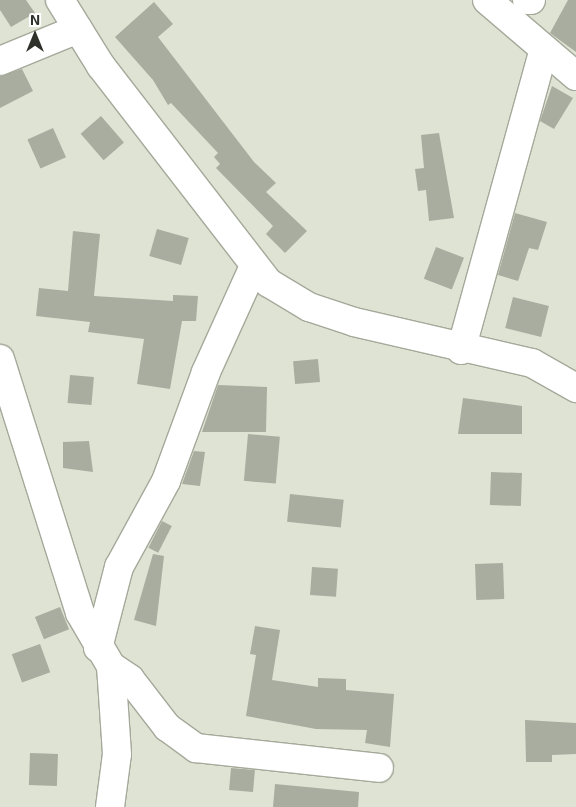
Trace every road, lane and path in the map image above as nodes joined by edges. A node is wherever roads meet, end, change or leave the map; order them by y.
1 (60, 0) edge
2 (486, 0) edge
3 (78, 29) junction
4 (544, 49) junction
5 (0, 61) edge
6 (576, 76) edge
7 (254, 266) junction
8 (460, 350) junction
9 (0, 360) edge
10 (576, 388) edge
11 (104, 657) junction
12 (379, 768) dead end
13 (110, 807) edge

1 - 3 street
2 - 4 street
3 - 5 street
3 - 7 street
4 - 6 street
4 - 8 street
7 - 8 street
7 - 11 street
8 - 10 street
9 - 11 street
11 - 12 street
11 - 13 street

